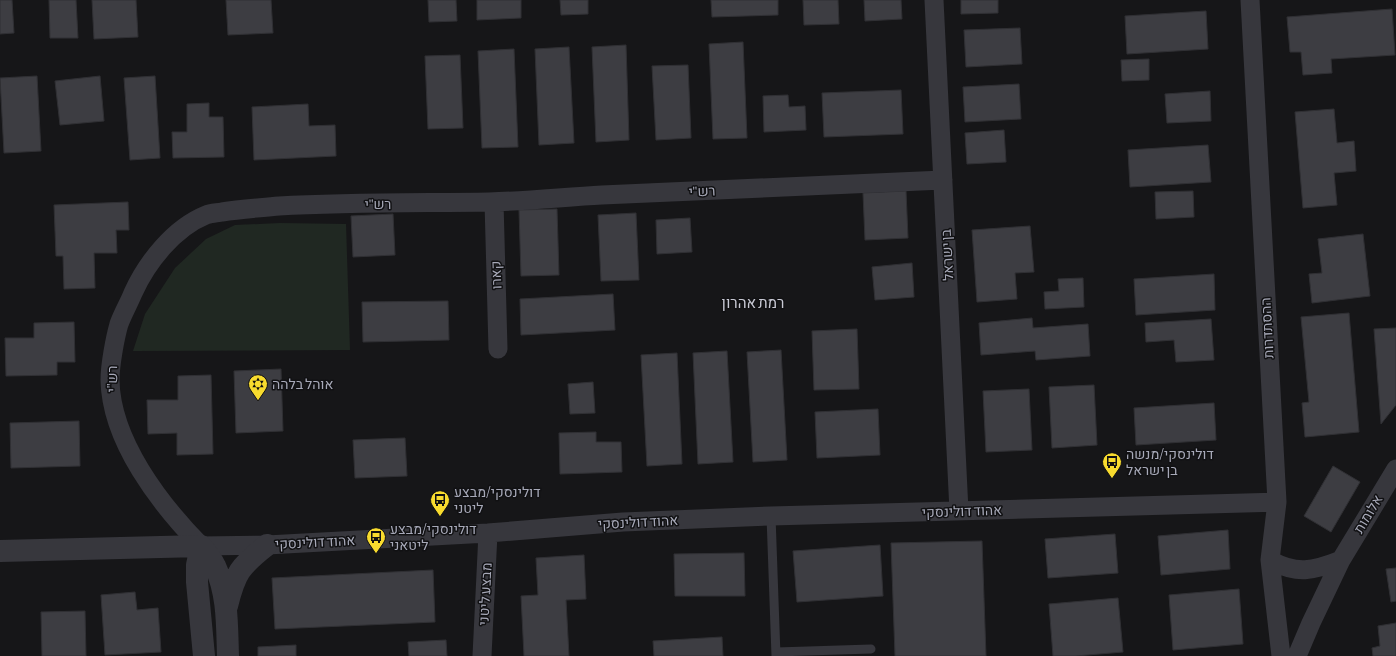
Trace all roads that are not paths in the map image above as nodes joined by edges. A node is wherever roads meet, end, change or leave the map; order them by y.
1 (934, 0) edge
2 (1250, 0) edge
3 (943, 180) junction
4 (494, 202) junction
5 (498, 348) dead end
6 (1396, 469) edge
7 (1277, 502) junction
8 (959, 511) junction
9 (771, 516) junction
10 (488, 533) junction
11 (267, 545) junction
12 (201, 546) junction
13 (0, 550) edge
14 (1270, 560) junction
15 (1341, 560) junction
16 (226, 607) junction
17 (871, 649) dead end
18 (776, 654) edge
19 (204, 656) edge
20 (228, 656) edge
21 (482, 656) edge
22 (1281, 656) edge
23 (1297, 656) edge

1 - 3 street, בן ישראל
2 - 7 street, ההסתדרות
3 - 4 street, רש"י
3 - 8 street, בן ישראל
4 - 5 street, קארו
4 - 12 street, רש"י
6 - 15 street, אלומות
7 - 8 street, אהוד דולינסקי
7 - 14 street, ההסתדרות
8 - 9 street, אהוד דולינסקי
9 - 10 street, אהוד דולינסקי
9 - 18 lane
10 - 11 street, אהוד דולינסקי
10 - 21 street, מבצע ליטני
11 - 12 street, אהוד דולינסקי
11 - 16 street
12 - 13 street, אהוד דולינסקי
12 - 16 street
12 - 19 street
14 - 15 street
14 - 22 street, ההסתדרות
15 - 23 street, אלומות
16 - 20 street
17 - 18 lane

